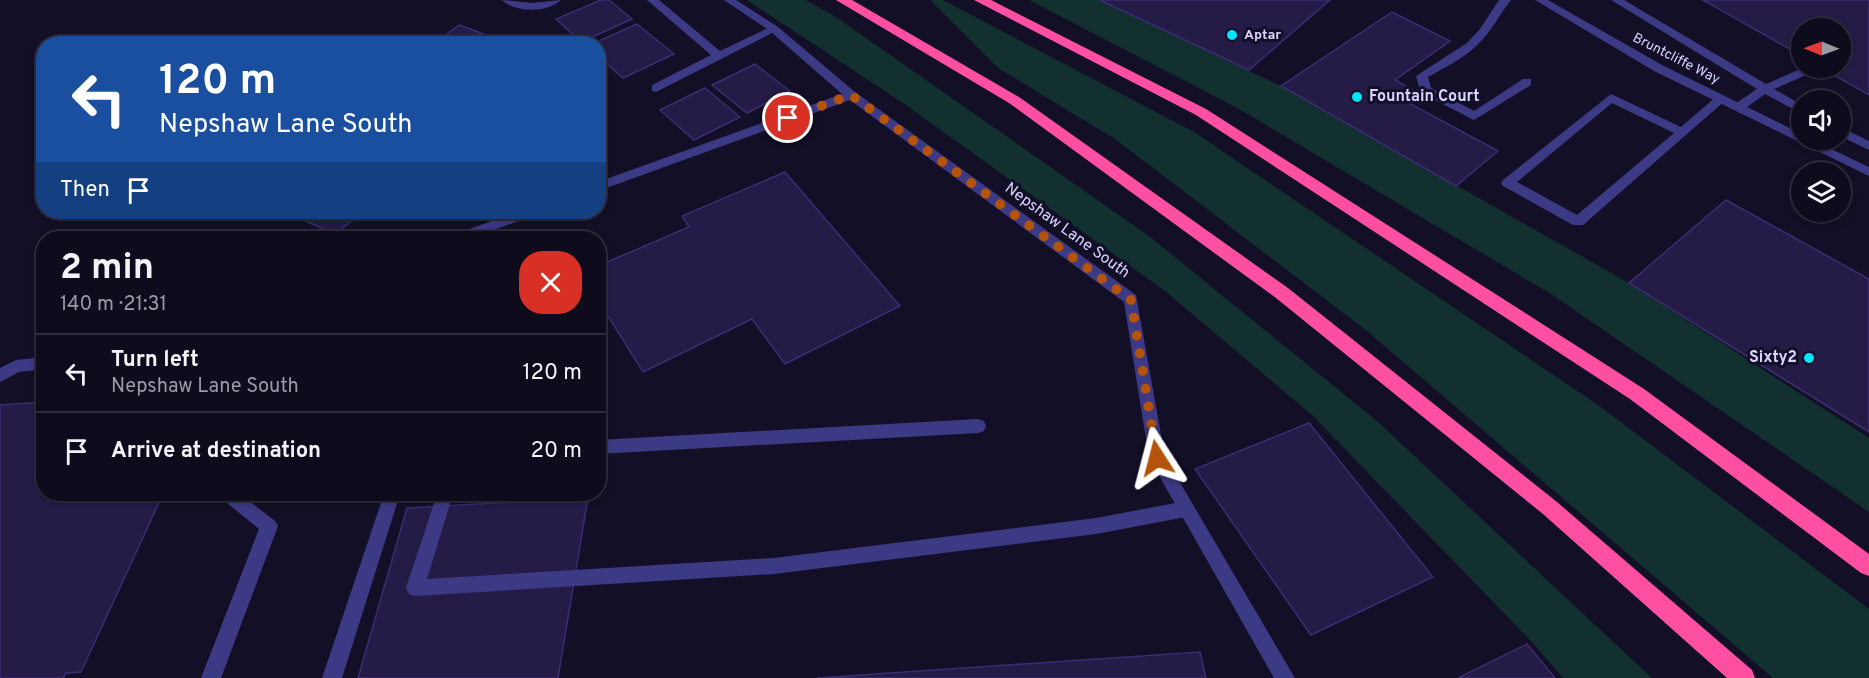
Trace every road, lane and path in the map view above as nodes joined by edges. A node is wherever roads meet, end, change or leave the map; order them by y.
1 (507, 0) edge
2 (556, 0) edge
3 (652, 0) edge
4 (729, 0) edge
5 (843, 0) edge
6 (981, 0) edge
7 (1506, 0) edge
8 (1540, 0) edge
9 (1616, 0) edge
10 (774, 28) junction
11 (719, 56) junction
12 (1791, 77) edge
13 (1527, 82) dead end
14 (656, 88) dead end
15 (1766, 89) junction
16 (851, 95) junction
17 (1721, 99) junction
18 (1791, 104) edge
19 (1739, 107) junction
20 (1682, 132) junction
21 (1791, 133) edge
22 (1851, 136) edge
23 (1869, 146) edge
24 (1824, 150) edge
25 (1869, 172) edge
26 (606, 184) edge
27 (511, 219) edge
28 (477, 231) edge
29 (36, 364) edge
30 (0, 376) edge
31 (978, 426) dead end
32 (606, 447) edge
33 (237, 501) edge
34 (390, 501) edge
35 (443, 501) edge
36 (1186, 509) junction
37 (1869, 566) edge
38 (211, 678) edge
39 (332, 678) edge
40 (1285, 678) edge
41 (1744, 678) edge

1 - 2 street
3 - 11 street
4 - 10 street, Nepshaw Lane South
5 - 41 highway
6 - 37 highway
7 - 13 street
8 - 17 street, Bruntcliffe Way
9 - 15 street
10 - 11 street
10 - 16 street, Nepshaw Lane South
11 - 14 street
12 - 15 street
15 - 18 street
15 - 19 street
16 - 26 street
16 - 36 street, Nepshaw Lane South
17 - 19 street, Bruntcliffe Way
17 - 20 street
19 - 21 street, Bruntcliffe Way
20 - 20 street
22 - 23 street
24 - 25 street, Bruntcliffe Way
27 - 28 street
29 - 30 street
31 - 32 street
33 - 38 street
34 - 39 street
35 - 36 street
36 - 40 street, Nepshaw Lane South

